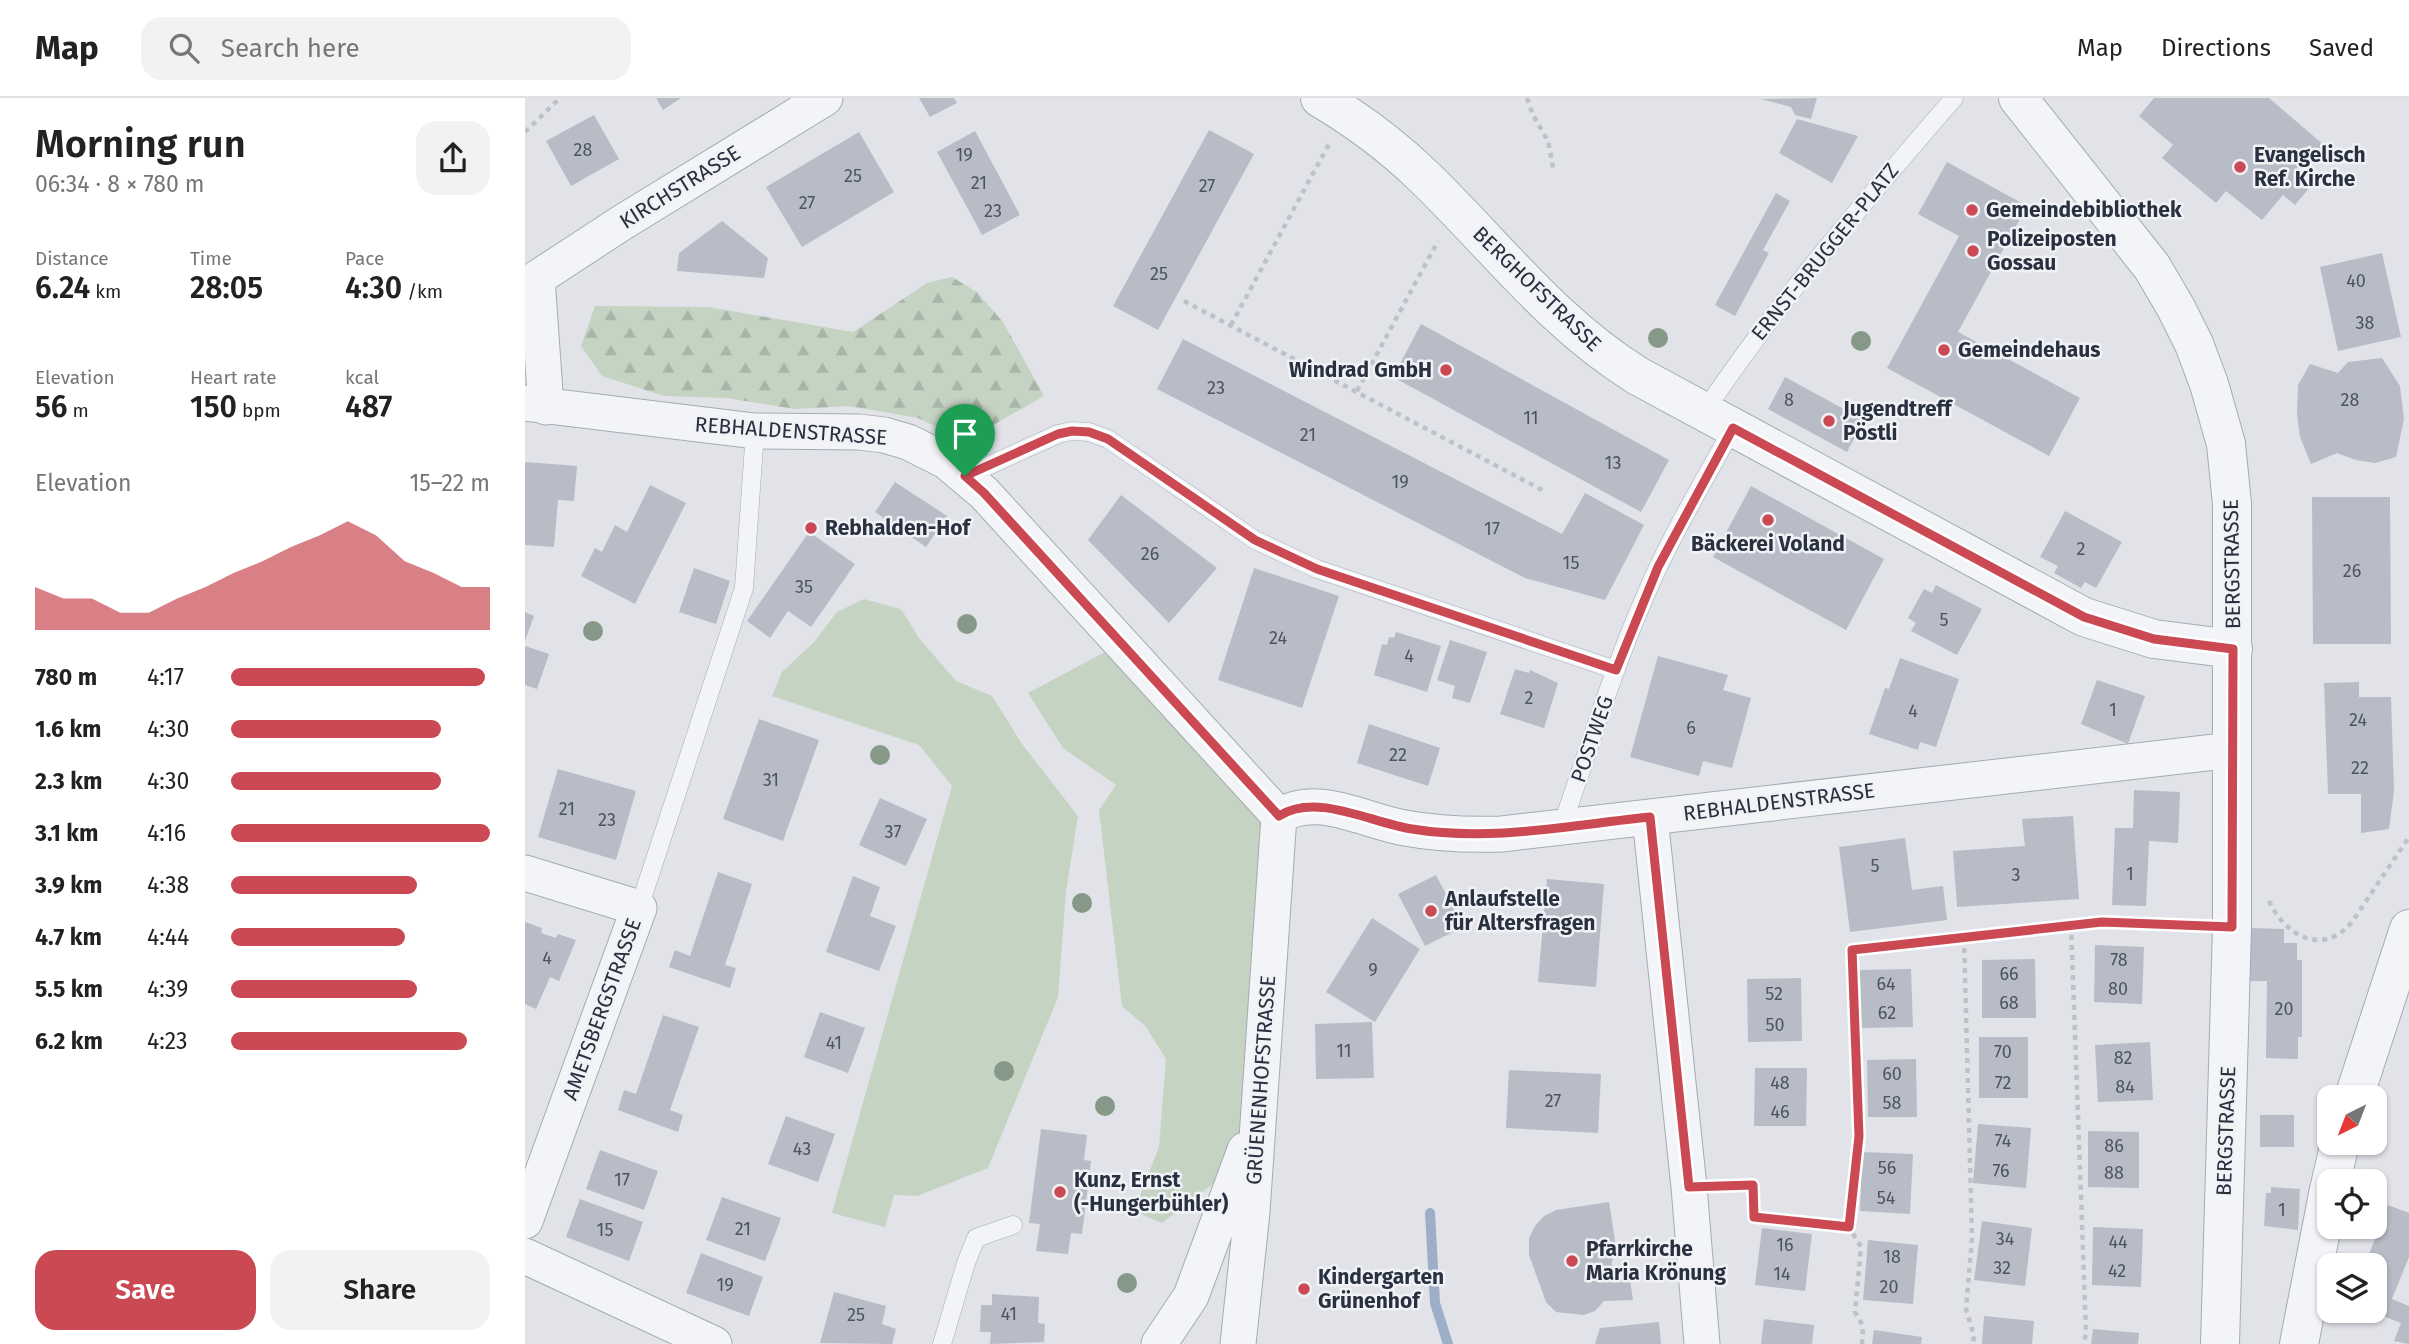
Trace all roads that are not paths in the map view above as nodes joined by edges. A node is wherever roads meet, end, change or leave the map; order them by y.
1 (825, 98) edge
2 (1954, 98) edge
3 (2018, 98) edge
4 (1333, 106) edge
5 (531, 282) edge
6 (535, 405) edge
7 (1718, 420) junction
8 (755, 431) junction
9 (965, 476) junction
10 (2233, 649) junction
11 (1616, 670) junction
12 (2232, 750) junction
13 (1279, 816) junction
14 (1650, 817) junction
15 (1562, 826) junction
16 (525, 873) edge
17 (639, 908) junction
18 (2409, 929) edge
19 (2358, 1085) edge
20 (1259, 1112) junction
21 (525, 1221) edge
22 (1013, 1225) dead end
23 (2319, 1239) edge
24 (525, 1256) edge
25 (715, 1344) edge
26 (942, 1344) edge
27 (1159, 1344) edge
28 (1238, 1344) edge
29 (1702, 1344) edge
30 (2220, 1344) edge
31 (2299, 1344) edge

1 - 5 street, KIRCHSTRASSE
2 - 7 lane, ERNST-BRUGGER-PLATZ
3 - 10 street, BERGSTRASSE
4 - 7 street, BERGHOFSTRASSE
5 - 6 street, KIRCHSTRASSE
6 - 8 street, REBHALDENSTRASSE
7 - 10 street, BERGHOFSTRASSE
7 - 11 lane, POSTWEG
8 - 9 street, REBHALDENSTRASSE
8 - 17 lane
9 - 11 lane
9 - 13 street, REBHALDENSTRASSE
10 - 12 street, BERGSTRASSE
11 - 15 lane, POSTWEG
12 - 14 street, REBHALDENSTRASSE
12 - 30 street, BERGSTRASSE
13 - 15 street, REBHALDENSTRASSE
13 - 20 street, GRÜENENHOFSTRASSE
14 - 15 street, REBHALDENSTRASSE
14 - 29 street
16 - 17 street, AMETSBERGSTRASSE
17 - 21 street, AMETSBERGSTRASSE
18 - 19 street
20 - 27 street
20 - 28 street, GRÜENENHOFSTRASSE
22 - 26 lane
23 - 31 street
24 - 25 street

